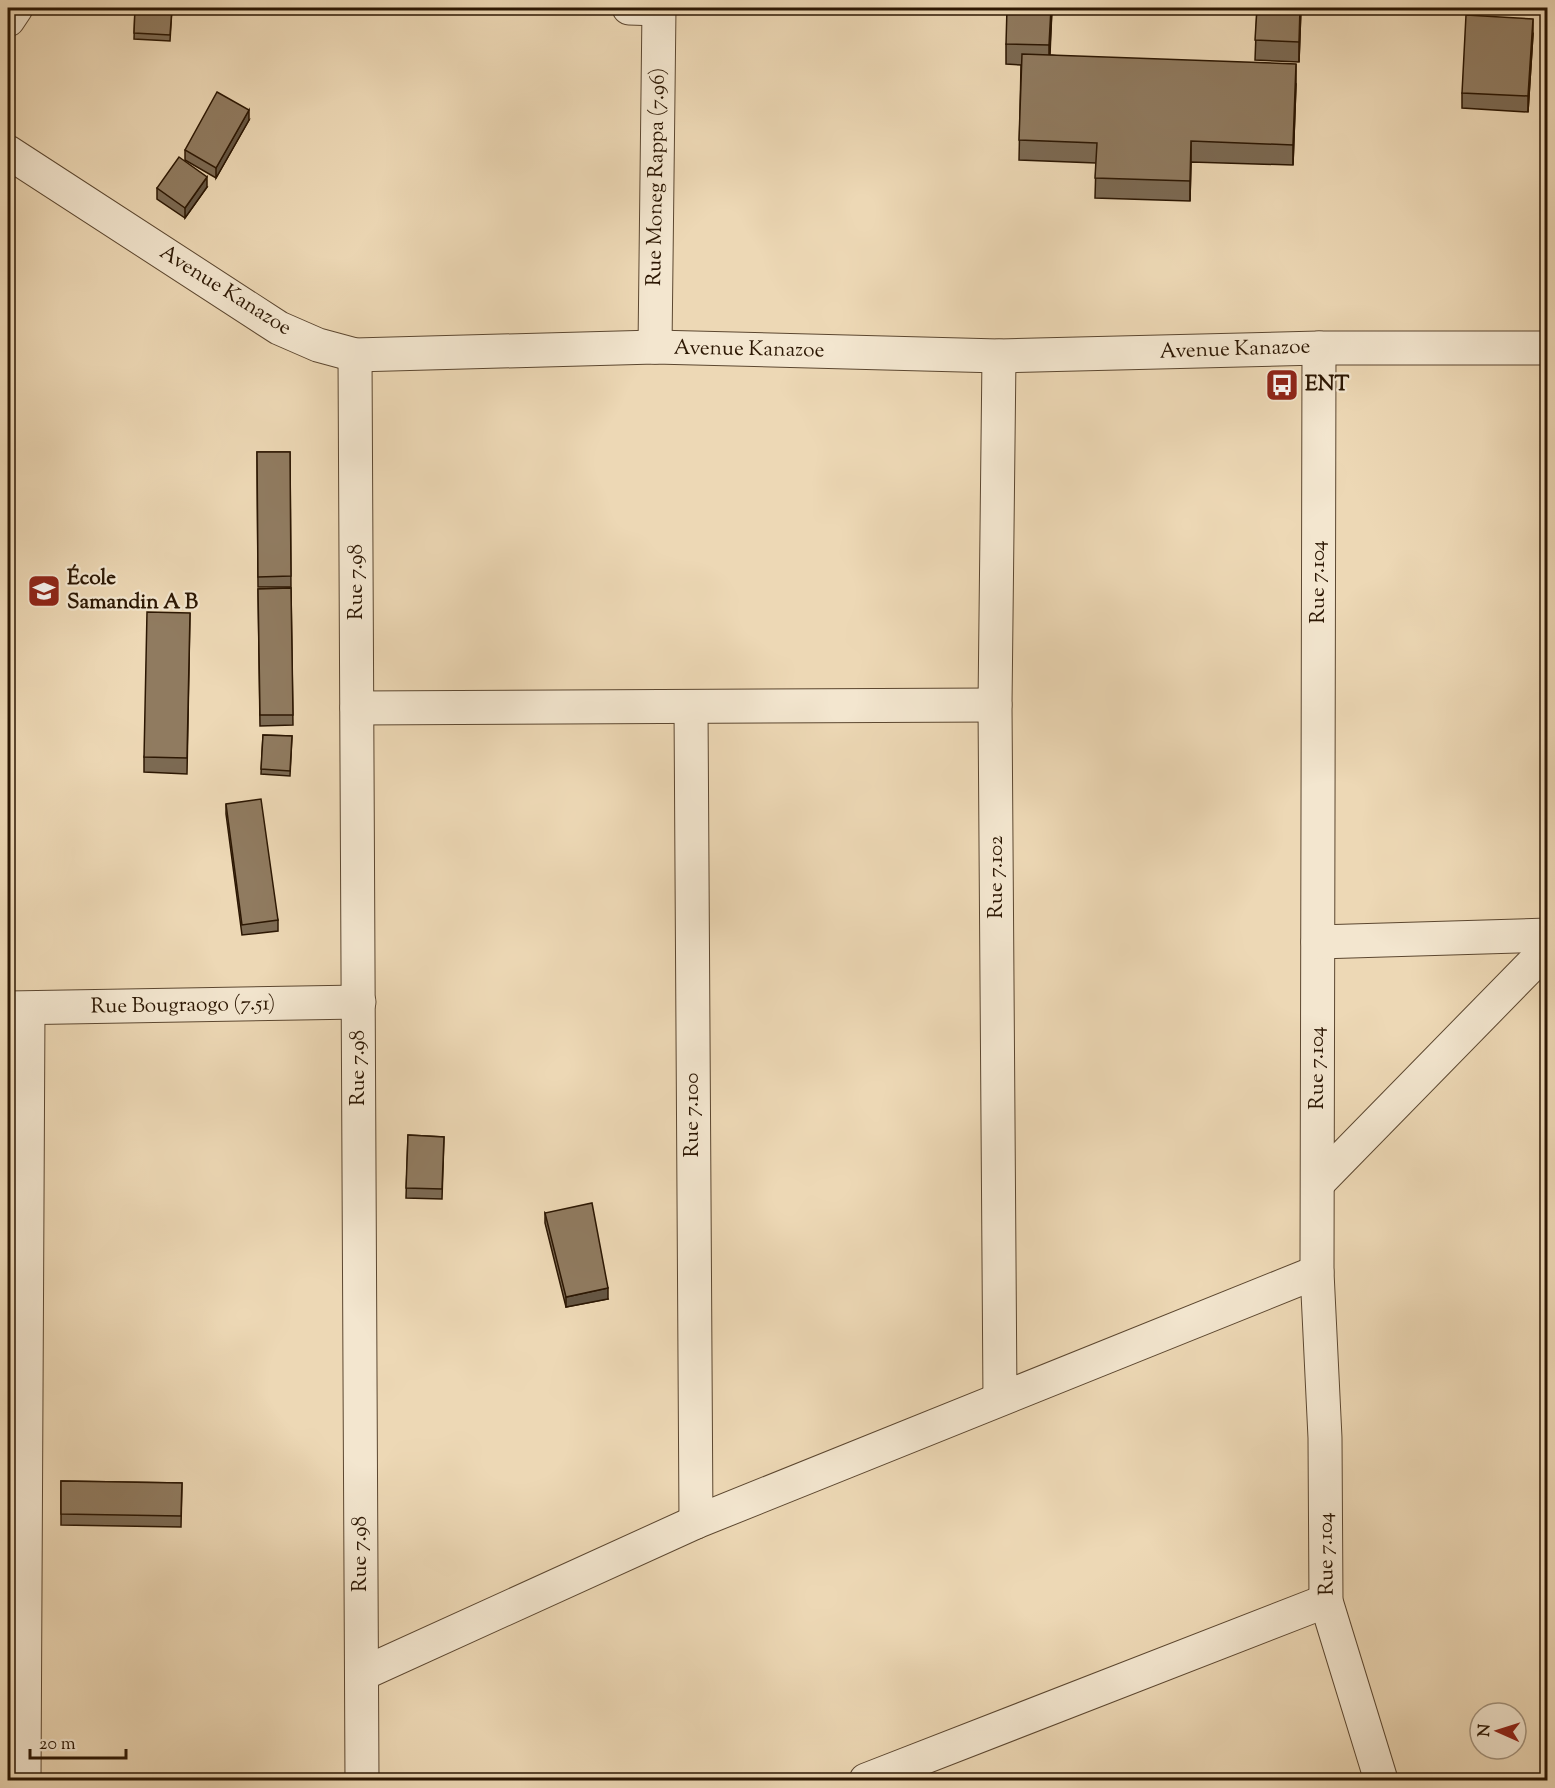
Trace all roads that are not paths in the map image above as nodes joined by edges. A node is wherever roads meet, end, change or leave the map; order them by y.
1 (16, 8) edge
2 (649, 8) edge
3 (8, 20) edge
4 (8, 152) edge
5 (655, 347) junction
6 (1319, 348) junction
7 (1548, 348) edge
8 (355, 355) junction
9 (999, 356) junction
10 (995, 705) junction
11 (690, 707) junction
12 (357, 708) junction
13 (1548, 935) edge
14 (1318, 942) junction
15 (1548, 948) edge
16 (359, 1002) junction
17 (18, 1008) edge
18 (1317, 1183) junction
19 (1317, 1272) junction
20 (1000, 1399) junction
21 (696, 1522) junction
22 (1326, 1601) junction
23 (17, 1642) edge
24 (362, 1674) junction
25 (24, 1780) edge
26 (362, 1780) edge
27 (866, 1780) edge
28 (1381, 1780) edge

1 - 3 street
2 - 5 street, Rue Moneg Rappa (7.96)
4 - 8 street, Avenue Kanazoe
5 - 8 street, Avenue Kanazoe
5 - 9 street, Avenue Kanazoe
6 - 7 street, Avenue Kanazoe
6 - 9 street, Avenue Kanazoe
6 - 14 street, Rue 7.104
8 - 12 street, Rue 7.98
9 - 10 street, Rue 7.102
10 - 11 street
10 - 20 street, Rue 7.102
11 - 12 street
11 - 21 street, Rue 7.100
12 - 16 street, Rue 7.98
13 - 14 street
14 - 18 street, Rue 7.104
15 - 18 street
16 - 17 street, Rue Bougraogo (7.51)
16 - 24 street, Rue 7.98
17 - 23 street
18 - 19 street, Rue 7.104
19 - 20 street
19 - 22 street, Rue 7.104
20 - 21 street
21 - 24 street
22 - 27 street
22 - 28 street, Rue 7.104
23 - 25 street
24 - 26 street, Rue 7.98

